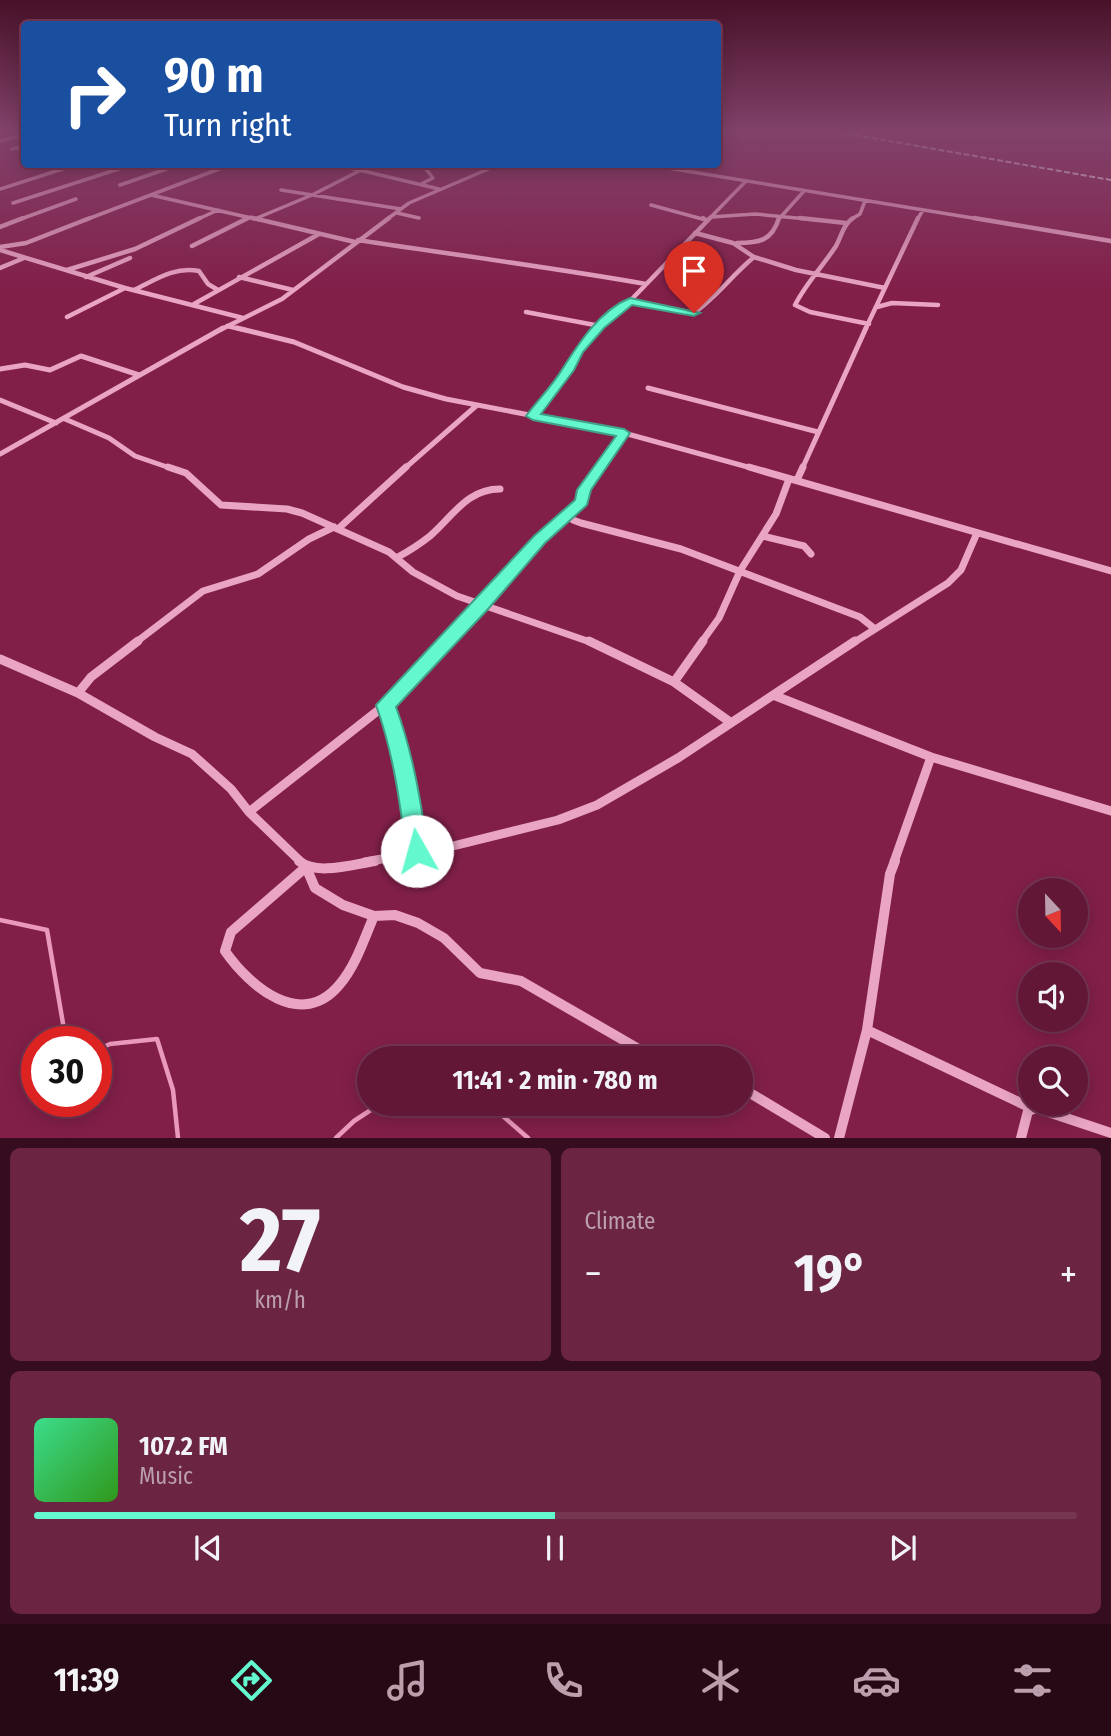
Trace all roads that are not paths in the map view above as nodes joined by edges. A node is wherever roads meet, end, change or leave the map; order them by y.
1 (69, 185) edge
2 (177, 185) edge
3 (332, 185) edge
4 (425, 185) edge
5 (449, 185) edge
6 (742, 185) edge
7 (770, 185) edge
8 (440, 189) junction
9 (281, 190) dead end
10 (804, 191) junction
11 (151, 195) junction
12 (313, 195) junction
13 (76, 199) dead end
14 (865, 201) junction
15 (13, 203) dead end
16 (650, 205) dead end
17 (203, 207) junction
18 (401, 209) junction
19 (219, 210) junction
20 (923, 210) junction
21 (396, 213) junction
22 (698, 216) junction
23 (205, 217) junction
24 (254, 217) junction
25 (779, 217) junction
26 (419, 218) dead end
27 (710, 218) junction
28 (846, 223) junction
29 (0, 227) edge
30 (695, 233) junction
31 (319, 234) junction
32 (357, 241) junction
33 (1111, 242) edge
34 (733, 243) junction
35 (192, 246) dead end
36 (0, 248) edge
37 (25, 257) junction
38 (754, 257) junction
39 (130, 258) dead end
40 (0, 268) edge
41 (67, 270) junction
42 (814, 274) junction
43 (86, 277) junction
44 (238, 277) junction
45 (646, 284) junction
46 (125, 288) junction
47 (886, 288) junction
48 (134, 290) junction
49 (218, 290) junction
50 (293, 290) junction
51 (630, 301) junction
52 (194, 304) junction
53 (938, 305) dead end
54 (876, 308) junction
55 (527, 312) dead end
56 (67, 317) dead end
57 (244, 318) junction
58 (869, 324) junction
59 (227, 326) junction
60 (600, 326) junction
61 (0, 369) edge
62 (139, 375) junction
63 (648, 388) dead end
64 (0, 400) edge
65 (476, 406) junction
66 (533, 416) junction
67 (65, 419) junction
68 (56, 423) junction
69 (818, 432) junction
70 (624, 433) junction
71 (0, 454) edge
72 (793, 480) junction
73 (500, 489) dead end
74 (567, 513) junction
75 (337, 528) junction
76 (977, 533) junction
77 (762, 536) junction
78 (811, 554) dead end
79 (398, 557) junction
80 (740, 571) junction
81 (1111, 571) edge
82 (484, 604) junction
83 (875, 629) junction
84 (0, 659) edge
85 (674, 682) junction
86 (78, 693) junction
87 (773, 695) junction
88 (386, 705) junction
89 (730, 722) junction
90 (931, 757) junction
91 (1111, 811) edge
92 (249, 812) junction
93 (417, 851) junction
94 (306, 867) junction
95 (374, 916) junction
96 (867, 1030) junction
97 (634, 1046) edge
98 (753, 1095) edge
99 (1018, 1102) edge
100 (1026, 1116) edge
101 (1061, 1116) edge
102 (1111, 1133) edge
103 (825, 1138) edge
104 (839, 1138) edge
105 (1021, 1138) edge

1 - 15 street
2 - 11 street
3 - 12 street
4 - 8 street
5 - 8 street
6 - 27 street
7 - 10 street
8 - 18 street
9 - 12 street
10 - 14 street
10 - 25 street
11 - 17 street
11 - 36 street
12 - 18 street
12 - 24 street
13 - 29 street
14 - 20 street
14 - 28 street
16 - 22 street
17 - 19 street
17 - 23 street
18 - 21 street
19 - 23 street
19 - 24 street
20 - 33 street
20 - 47 street
21 - 26 street
21 - 32 street
22 - 27 street
22 - 27 street
23 - 41 street
24 - 31 street
24 - 35 street
25 - 27 street
25 - 28 street
25 - 34 street
27 - 30 street
28 - 42 street
30 - 34 street
30 - 45 street
31 - 32 street
31 - 44 street
32 - 45 street
32 - 50 street
34 - 38 street
36 - 37 street
37 - 40 street
37 - 41 street
38 - 42 street
38 - 51 street
39 - 43 street
41 - 43 street
42 - 47 street
42 - 58 street
43 - 46 street
44 - 49 street
44 - 50 street
45 - 51 street
46 - 48 street
46 - 56 street
47 - 54 street
48 - 49 street
48 - 52 street
49 - 52 street
50 - 57 street
51 - 60 street
52 - 57 street
53 - 54 street
54 - 58 street
55 - 60 street
57 - 59 street
58 - 69 street
59 - 62 street
59 - 65 street
60 - 66 street
61 - 62 street
62 - 67 street
63 - 69 street
64 - 68 street
65 - 66 street
65 - 75 street
66 - 70 street
67 - 68 street
67 - 75 street
68 - 71 street
69 - 72 street
70 - 72 street
70 - 74 street
72 - 76 street
72 - 77 street
73 - 79 street
74 - 80 street
74 - 82 street
75 - 79 street
75 - 86 street
76 - 81 street
76 - 83 street
77 - 78 street
77 - 80 street
79 - 82 street
80 - 83 street
80 - 85 street
82 - 85 street
82 - 88 street
83 - 87 street
84 - 86 street
85 - 89 street
86 - 92 street
87 - 89 street
87 - 90 street
88 - 92 street
88 - 93 street
89 - 93 street
90 - 91 street
90 - 96 street
92 - 94 street
93 - 94 street
94 - 95 street
94 - 95 street
95 - 97 street
96 - 99 street
96 - 104 street
98 - 103 street
100 - 105 street
101 - 102 street

